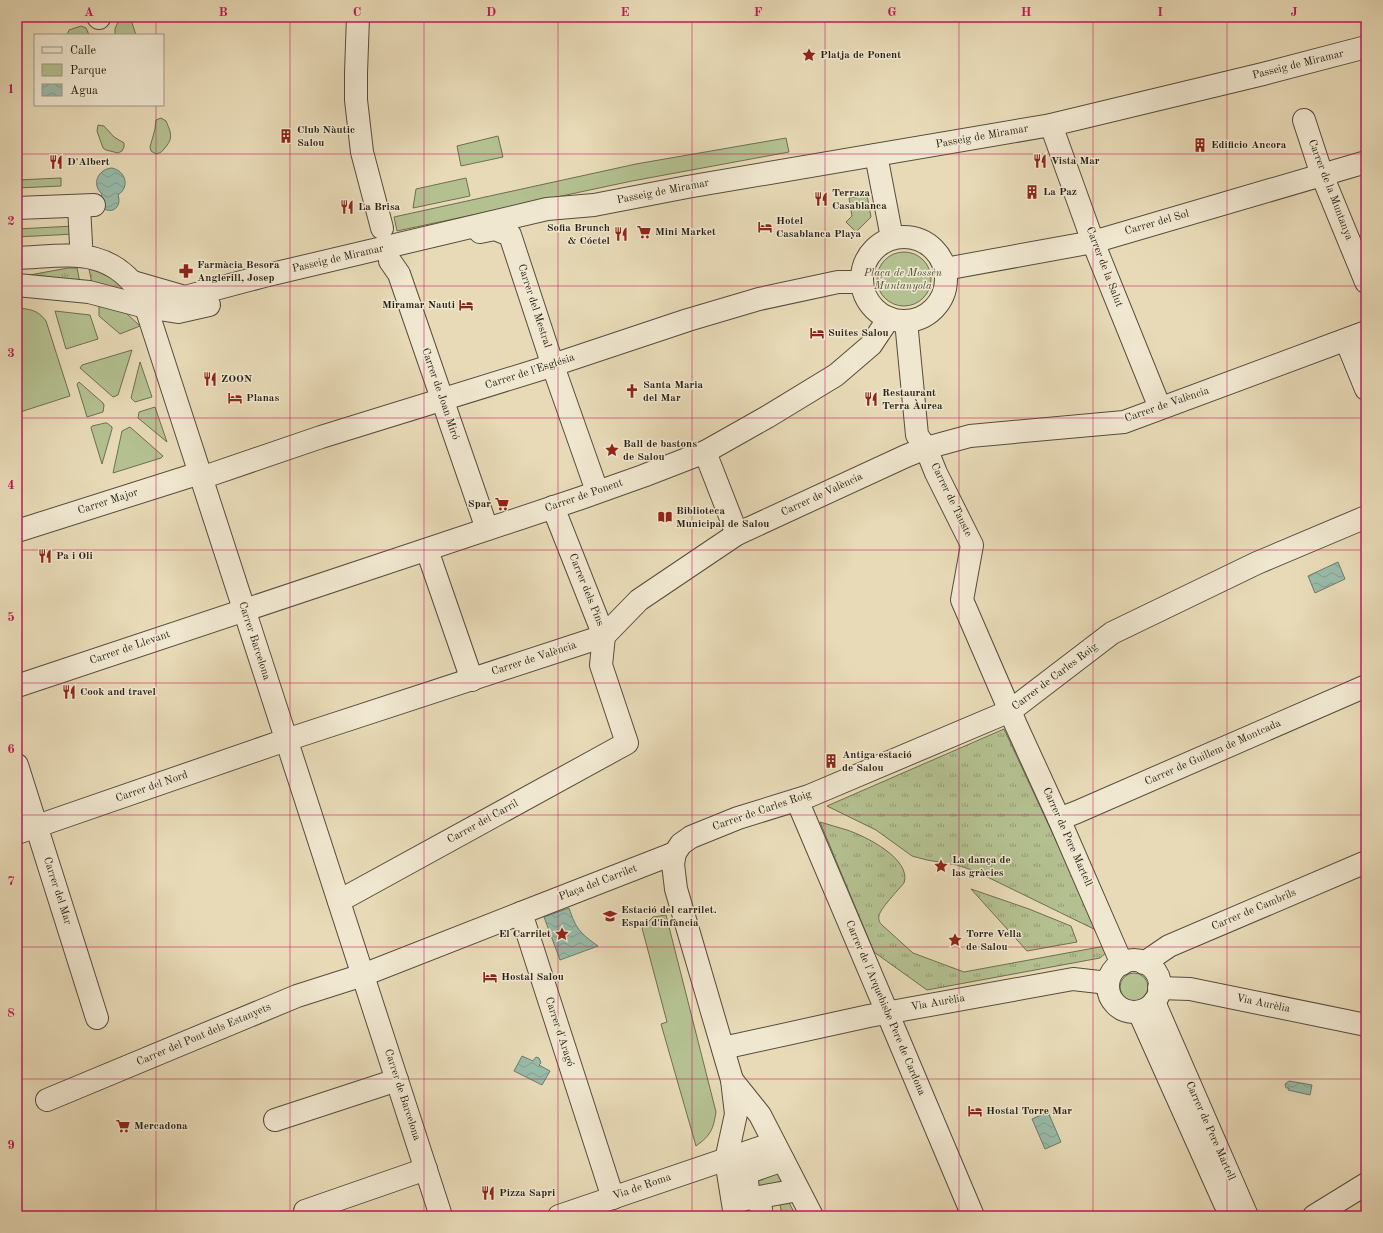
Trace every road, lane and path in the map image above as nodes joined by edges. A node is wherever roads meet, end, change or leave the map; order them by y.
1 (358, 17) edge
2 (1366, 47) edge
3 (1304, 120) dead end
4 (1051, 125) junction
5 (876, 155) junction
6 (1366, 162) edge
7 (1322, 175) junction
8 (594, 205) junction
9 (17, 208) edge
10 (382, 228) dead end
11 (506, 233) junction
12 (892, 238) junction
13 (422, 239) junction
14 (1093, 242) junction
15 (81, 244) dead end
16 (57, 257) junction
17 (17, 258) edge
18 (390, 261) junction
19 (17, 268) edge
20 (361, 268) junction
21 (945, 269) junction
22 (254, 278) junction
23 (133, 282) junction
24 (862, 282) junction
25 (1366, 282) edge
26 (17, 285) edge
27 (17, 294) edge
28 (146, 306) junction
29 (201, 307) junction
30 (898, 319) junction
31 (1356, 336) edge
32 (161, 353) junction
33 (553, 366) junction
34 (1366, 389) edge
35 (442, 400) junction
36 (1160, 408) junction
37 (926, 448) junction
38 (705, 452) junction
39 (200, 475) junction
40 (597, 491) junction
41 (553, 507) junction
42 (1366, 518) edge
43 (487, 530) junction
44 (17, 531) edge
45 (737, 534) junction
46 (427, 550) junction
47 (962, 600) joint
48 (244, 610) junction
49 (604, 636) junction
50 (472, 680) junction
51 (17, 686) edge
52 (1366, 686) edge
53 (1010, 711) junction
54 (286, 740) junction
55 (627, 743) joint
56 (17, 765) edge
57 (797, 800) junction
58 (1060, 819) junction
59 (27, 830) edge
60 (675, 853) junction
61 (1366, 862) edge
62 (339, 901) junction
63 (521, 913) junction
64 (1144, 963) junction
65 (1122, 964) junction
66 (363, 974) junction
67 (1108, 983) junction
68 (1151, 1001) junction
69 (888, 1012) junction
70 (97, 1018) dead end
71 (1366, 1025) edge
72 (723, 1048) junction
73 (397, 1080) junction
74 (732, 1080) junction
75 (47, 1100) dead end
76 (275, 1120) dead end
77 (778, 1152) junction
78 (726, 1160) junction
79 (426, 1169) junction
80 (1366, 1184) edge
81 (798, 1190) junction
82 (613, 1198) junction
83 (747, 1206) edge
84 (305, 1211) dead end
85 (441, 1216) edge
86 (559, 1216) edge
87 (812, 1216) edge
88 (973, 1216) edge
89 (1231, 1216) edge
90 (1247, 1216) edge
91 (1314, 1216) edge

1 - 10 street
2 - 4 street, Passeig de Miramar
3 - 7 street, Carrer de la Muntanya
4 - 5 street, Passeig de Miramar
4 - 14 street, Carrer de la Salut
5 - 8 street, Passeig de Miramar
5 - 12 street
6 - 7 street, Carrer del Sol
7 - 14 street, Carrer del Sol
7 - 25 street, Carrer de la Muntanya
8 - 11 street, Passeig de Miramar
8 - 13 street, Passeig de Miramar
9 - 15 street
11 - 13 street, Passeig de Miramar
11 - 18 street, Passeig de Miramar
11 - 33 street, Carrer del Mestral
12 - 21 street
12 - 24 street
13 - 22 street, Passeig de Miramar
14 - 21 street, Carrer del Sol
14 - 36 street, Carrer de la Salut
16 - 17 street
16 - 19 street
16 - 23 street
18 - 20 street, Passeig de Miramar
18 - 35 street, Carrer de Joan Miró
20 - 22 street, Passeig de Miramar
20 - 29 street, Passeig de Miramar
21 - 30 street
22 - 23 street, Passeig de Miramar
22 - 29 street, Passeig de Miramar
23 - 28 street, Carrer Barcelona
24 - 30 street
24 - 33 street, Carrer de l'Església
26 - 28 street, Passeig de Miramar
27 - 32 street
28 - 29 street, Passeig de Miramar
28 - 32 street, Carrer Barcelona
30 - 37 street, Carrer de Tauste
30 - 38 street, Carrer de Ponent
31 - 34 street
31 - 36 street, Carrer de València
32 - 39 street, Carrer Barcelona
33 - 35 street, Carrer de l'Església
33 - 40 street, Carrer del Mestral
35 - 39 street, Carrer de l'Església
35 - 43 street, Carrer de Joan Miró
36 - 37 street, Carrer de València
37 - 45 street, Carrer de València
37 - 47 street, Carrer de Tauste
38 - 40 street, Carrer de Ponent
38 - 45 street
39 - 44 street, Carrer Major
39 - 48 street, Carrer Barcelona
40 - 41 street, Carrer de Ponent
41 - 43 street, Carrer de Ponent
41 - 49 street, Carrer dels Pins
42 - 53 street, Carrer de Carles Roig
43 - 46 street, Carrer de Ponent
45 - 49 street, Carrer de València
46 - 48 street, Carrer de Ponent
46 - 50 street
47 - 53 street, Carrer de Pere Martell
48 - 51 street, Carrer de Llevant
48 - 54 street, Carrer Barcelona
49 - 50 street, Carrer de València
49 - 55 street, Carrer dels Pins
50 - 54 street, Carrer de València
52 - 58 street, Carrer de Guillem de Montcada
53 - 57 street, Carrer de Carles Roig
53 - 58 street, Carrer de Pere Martell
54 - 59 street, Carrer del Nord
54 - 62 street, Carrer Barcelona
55 - 62 street, Carrer del Carril
56 - 59 street, Carrer del Mar
57 - 60 street, Carrer de Carles Roig
57 - 69 street, Carrer de l'Arquebisbe Pere de Cardona
58 - 65 street, Carrer de Pere Martell
59 - 70 street, Carrer del Mar
60 - 63 street, Plaça del Carrilet
60 - 72 street
61 - 64 street, Carrer de Cambrils
62 - 66 street, Carrer Barcelona
63 - 66 street
63 - 82 street, Carrer d'Aragó
64 - 65 street
64 - 68 street
65 - 67 street
66 - 73 street, Carrer de Barcelona
66 - 75 street, Carrer del Pont dels Estanyets
67 - 68 street, Via Aurèlia
67 - 69 street, Via Aurèlia
68 - 71 street, Via Aurèlia
68 - 89 street, Carrer de Pere Martell
68 - 90 street, Carrer de Pere Martell
69 - 72 street, Via Aurèlia
69 - 88 street, Carrer de l'Arquebisbe Pere de Cardona
72 - 74 street
73 - 76 street
73 - 79 street, Carrer de Barcelona
74 - 77 street
74 - 78 street
77 - 78 street, Via de Roma
77 - 81 street
77 - 83 street
78 - 82 street, Via de Roma
78 - 83 street
79 - 84 street
79 - 85 street, Carrer de Barcelona
80 - 91 street
81 - 83 street
81 - 87 street
82 - 86 street, Via de Roma

